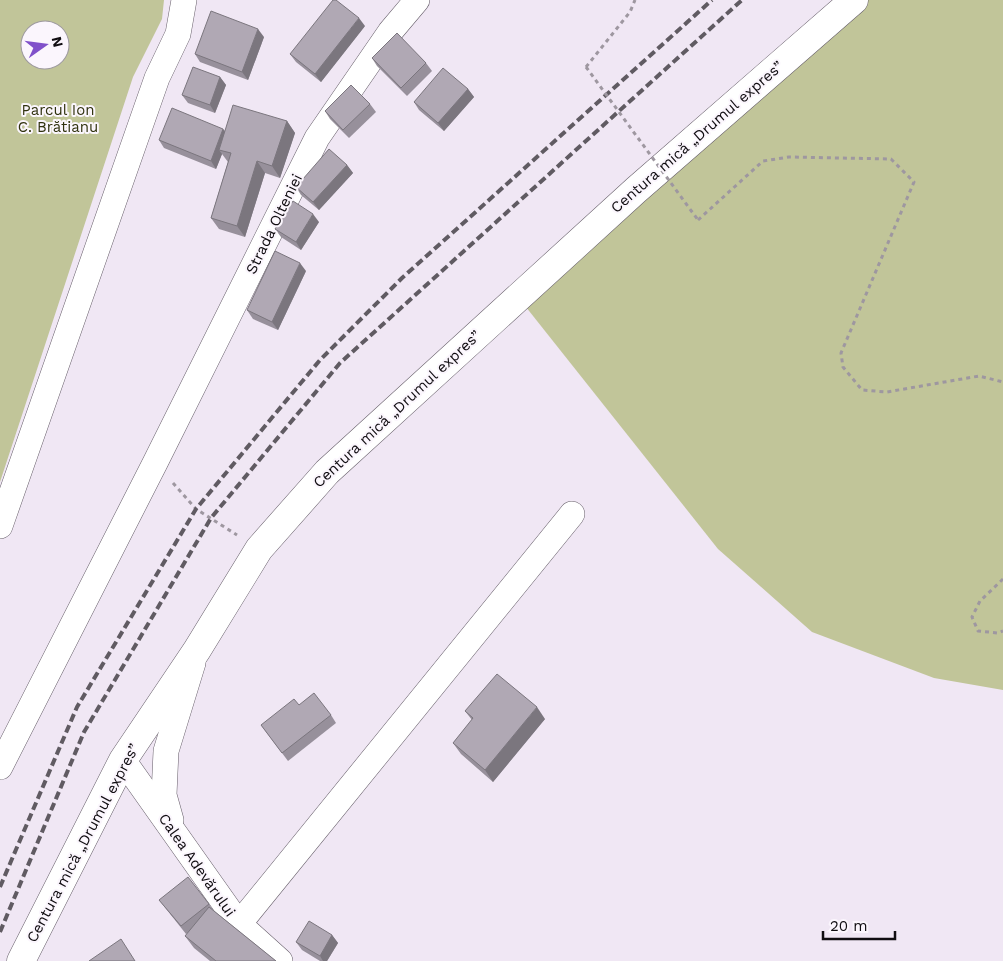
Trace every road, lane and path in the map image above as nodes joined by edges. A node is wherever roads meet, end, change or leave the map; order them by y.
1 (184, 0) edge
2 (417, 0) edge
3 (634, 0) edge
4 (854, 0) edge
5 (1003, 382) edge
6 (155, 463) junction
7 (572, 514) dead end
8 (0, 526) edge
9 (259, 549) junction
10 (1003, 579) edge
11 (1003, 631) edge
12 (197, 650) junction
13 (123, 760) junction
14 (0, 767) edge
15 (174, 832) junction
16 (239, 924) junction
17 (22, 961) edge
18 (280, 961) edge

1 - 8 street
2 - 6 street, Strada Olteniei
3 - 5 path, bridge
4 - 9 main road, Centura mică „Drumul expres”
6 - 9 path
6 - 14 street, Strada Olteniei
7 - 16 street
9 - 12 main road, Centura mică „Drumul expres”
10 - 11 path
12 - 13 main road, Centura mică „Drumul expres”
12 - 15 street
13 - 15 street, Calea Adevărului
13 - 17 main road, Centura mică „Drumul expres”
15 - 16 street, Calea Adevărului
16 - 18 street, Calea Adevărului

